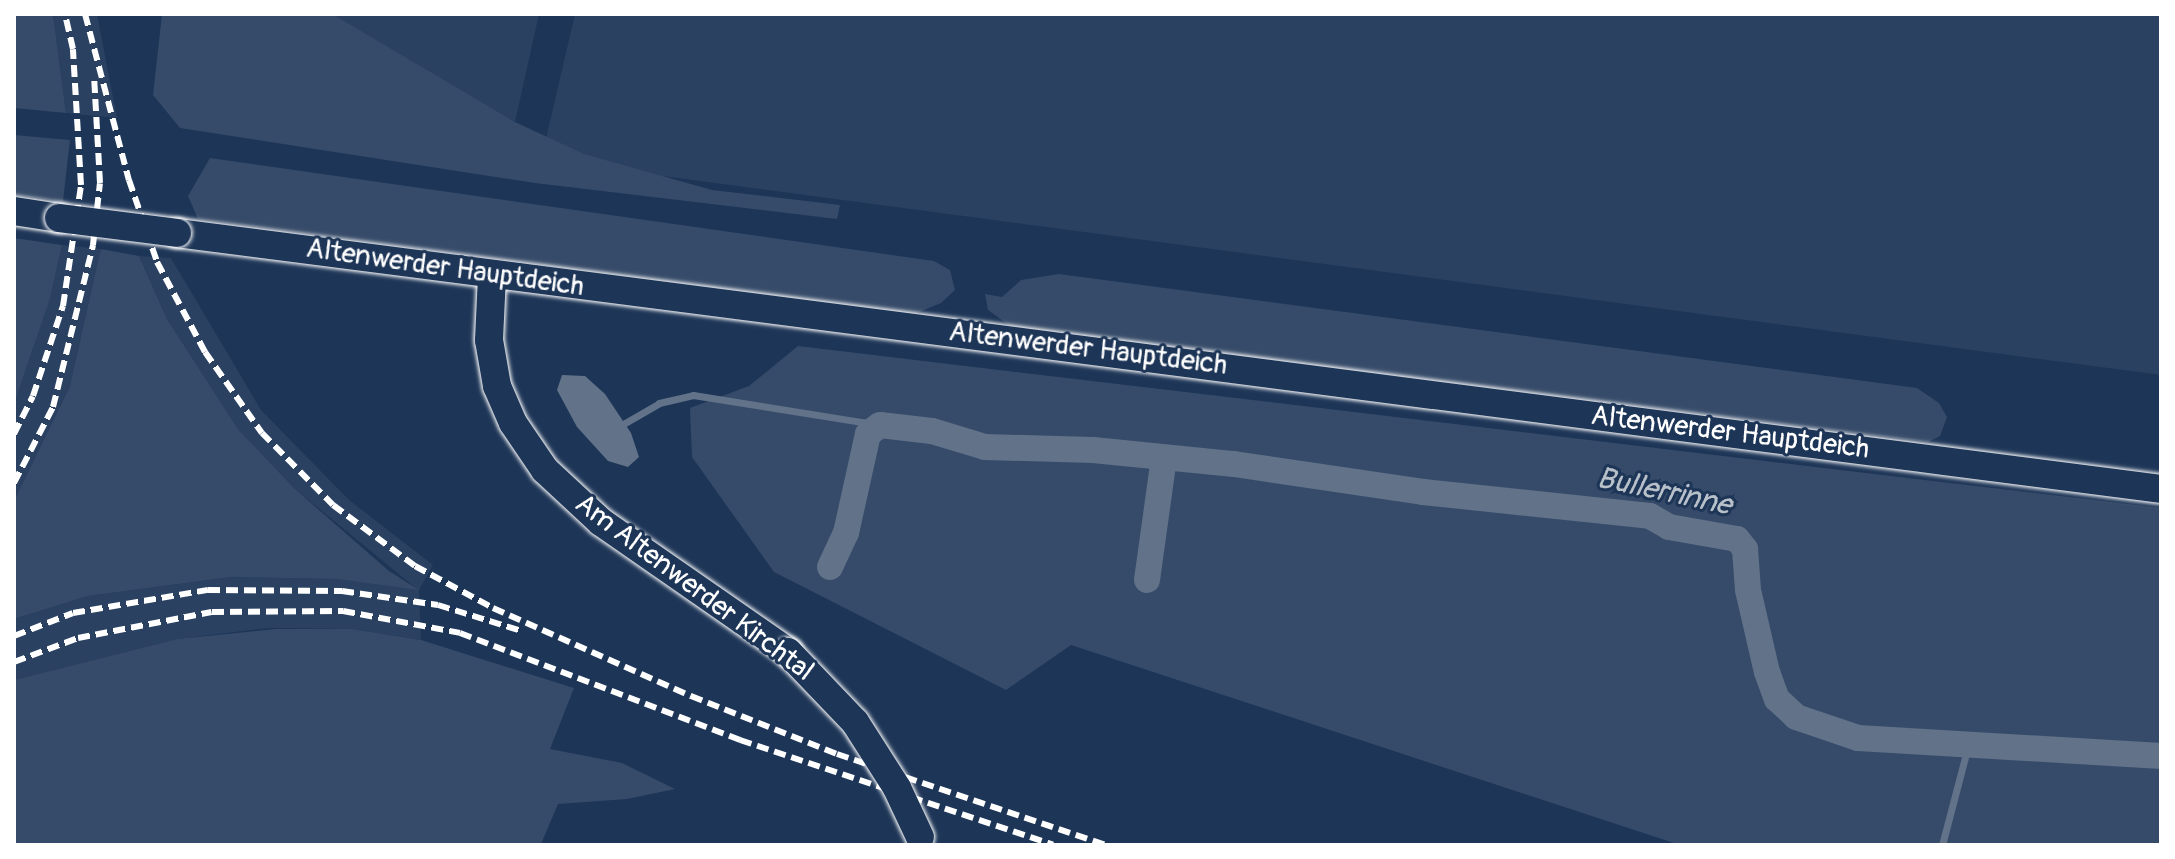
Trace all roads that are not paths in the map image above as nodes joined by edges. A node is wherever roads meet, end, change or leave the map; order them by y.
1 (14, 211) edge
2 (492, 276) junction
3 (2161, 489) edge
4 (921, 841) edge

1 - 2 street, Altenwerder Hauptdeich, bridge
2 - 3 street, Altenwerder Hauptdeich
2 - 4 street, Am Altenwerder Kirchtal, bridge

